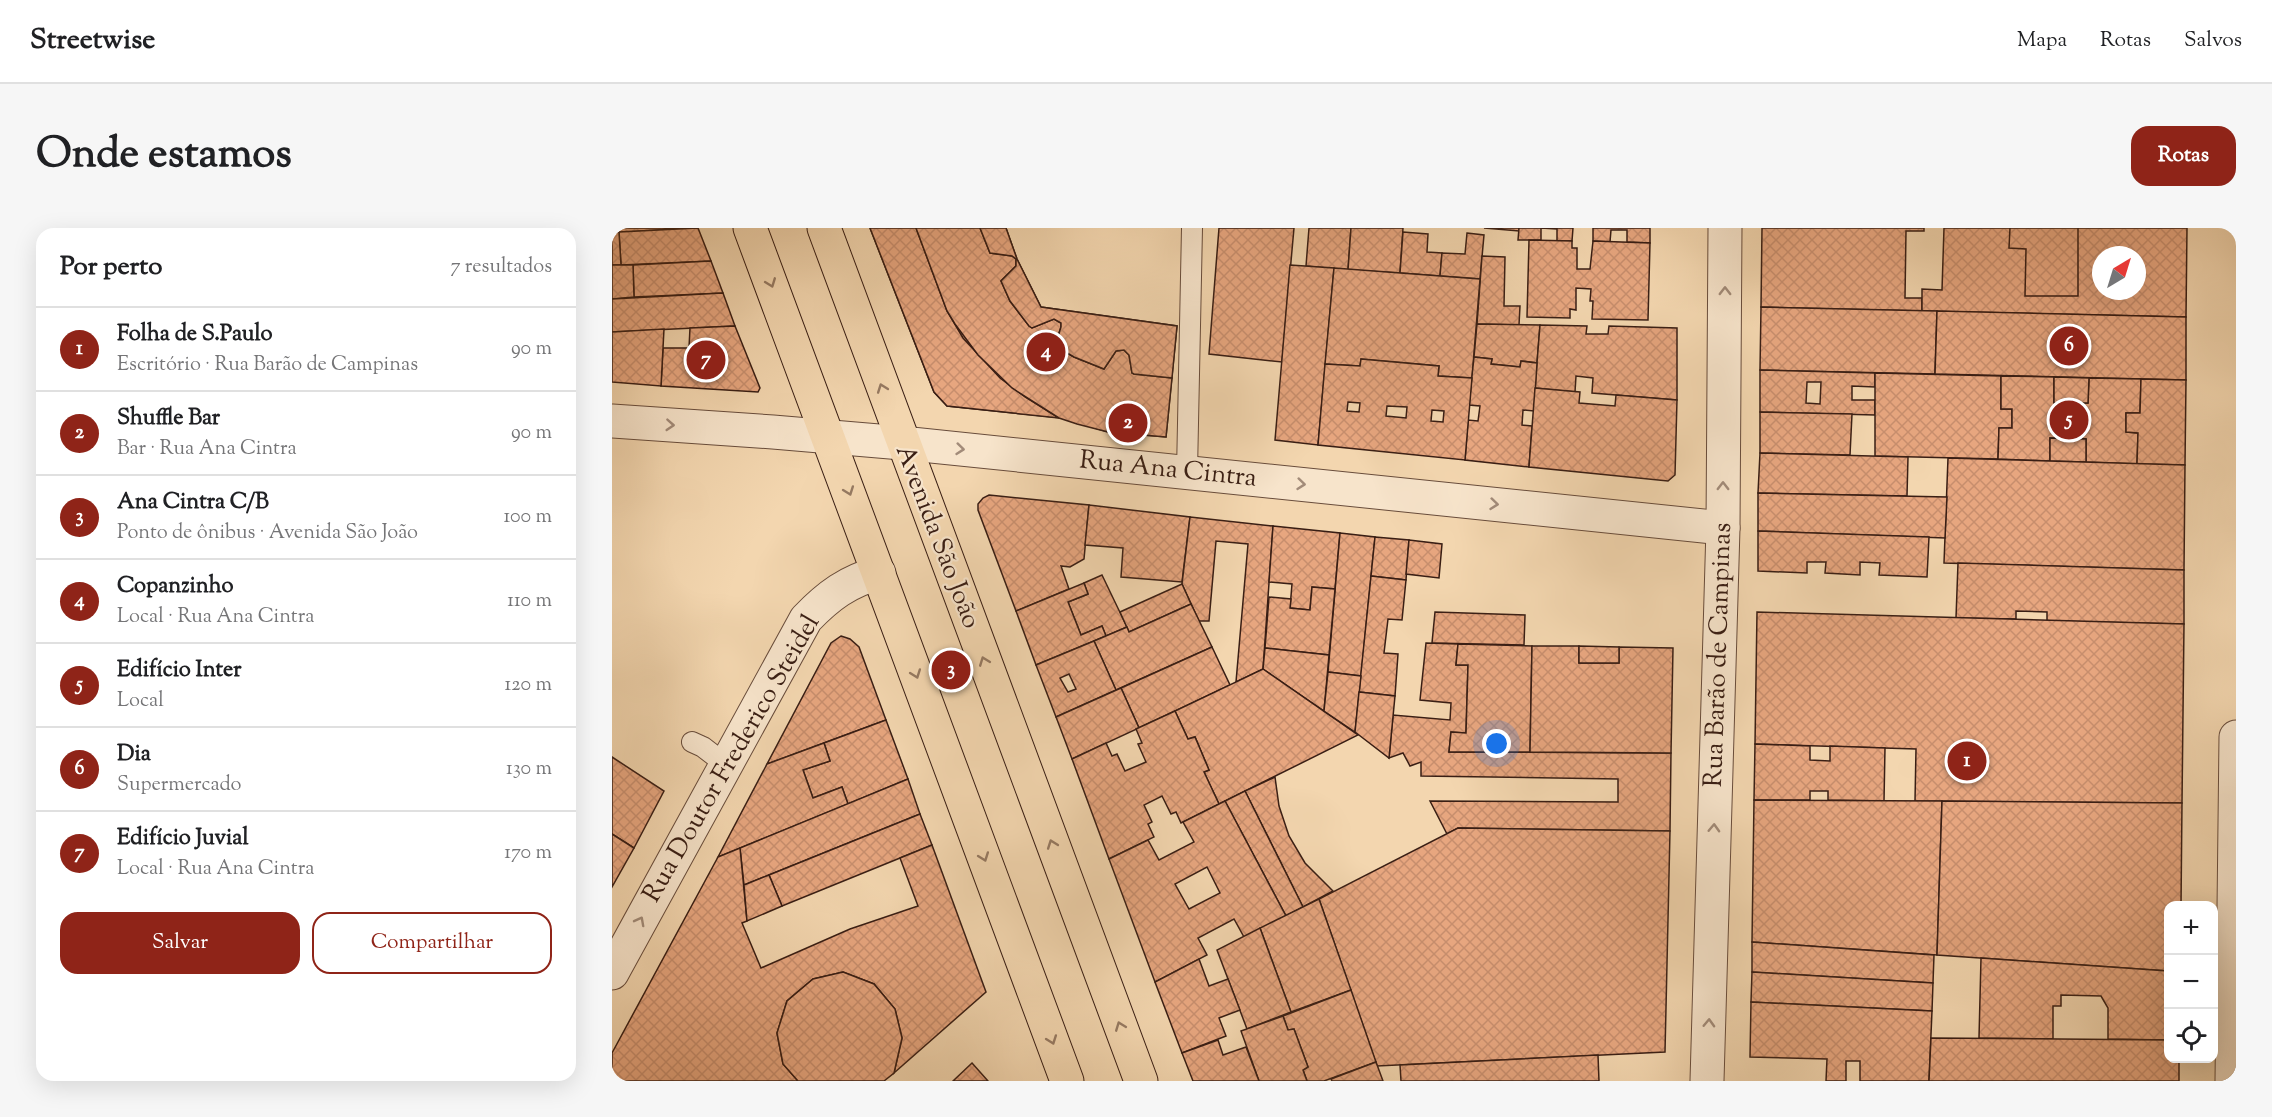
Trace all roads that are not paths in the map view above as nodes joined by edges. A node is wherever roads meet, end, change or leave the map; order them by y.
1 (750, 228) edge
2 (824, 228) edge
3 (1192, 228) edge
4 (1725, 228) edge
5 (612, 422) edge
6 (828, 436) junction
7 (902, 443) junction
8 (1187, 472) junction
9 (1723, 528) junction
10 (879, 573) junction
11 (2236, 737) edge
12 (692, 742) dead end
13 (725, 764) junction
14 (616, 957) edge
15 (2234, 993) edge
16 (1067, 1081) edge
17 (1141, 1081) edge
18 (1707, 1081) edge
19 (2232, 1081) edge

1 -> 6 main road
7 -> 2 main road, Avenida São João
3 - 8 lane
9 -> 4 street, Rua Barão de Campinas
5 -> 6 street, Rua Ana Cintra
6 - 7 street, Rua Ana Cintra
6 -> 10 main road
7 -> 8 street, Rua Ana Cintra
17 -> 7 main road, Avenida São João
8 -> 9 street, Rua Ana Cintra
18 -> 9 street, Rua Barão de Campinas
10 - 13 street, Rua Doutor Frederico Steidel
10 -> 16 main road
11 - 15 street
12 - 13 lane
14 -> 13 street, Rua Doutor Frederico Steidel
15 - 19 street

